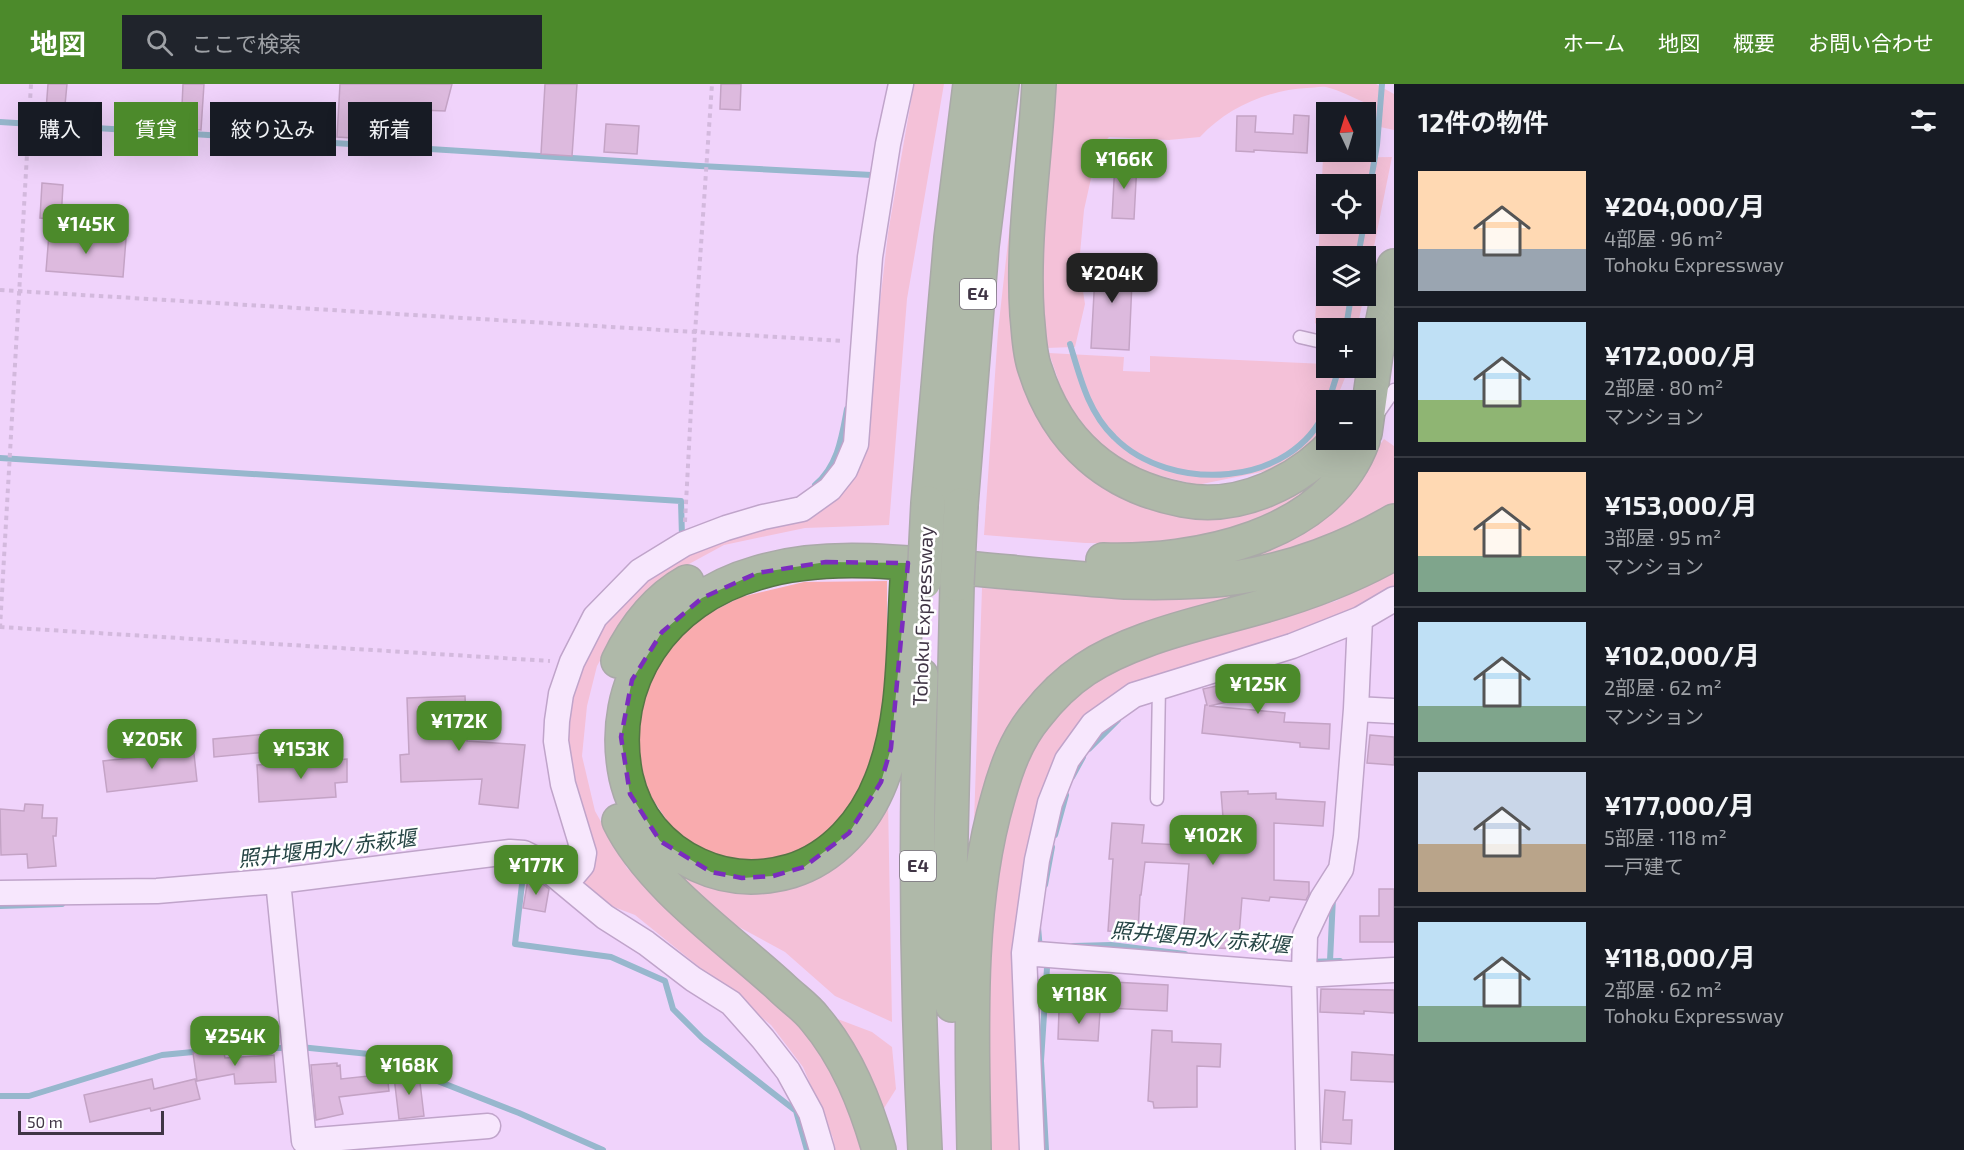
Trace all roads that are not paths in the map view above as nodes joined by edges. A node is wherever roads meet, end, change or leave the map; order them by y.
1 (901, 84) edge
2 (970, 84) edge
3 (1002, 84) edge
4 (1039, 84) edge
5 (1394, 266) edge
6 (1376, 333) edge
7 (1300, 338) dead end
8 (1316, 341) edge
9 (1394, 390) edge
10 (1376, 410) edge
11 (1330, 450) edge
12 (1353, 450) edge
13 (1394, 522) edge
14 (1394, 553) edge
15 (915, 582) junction
16 (1394, 599) edge
17 (1360, 619) junction
18 (1159, 686) junction
19 (1356, 709) junction
20 (1394, 711) edge
21 (1156, 799) dead end
22 (278, 881) junction
23 (566, 884) junction
24 (0, 893) edge
25 (1024, 953) junction
26 (1394, 970) edge
27 (1304, 975) junction
28 (488, 1126) dead end
29 (822, 1150) edge
30 (879, 1150) edge
31 (925, 1150) edge
32 (958, 1150) edge
33 (974, 1150) edge
34 (1032, 1150) edge
35 (1308, 1150) edge

1 - 23 street
2 - 15 highway, Tohoku Expressway / E4, bridge
3 - 32 highway, Tohoku Expressway / E4, bridge
4 - 11 highway
5 - 6 highway
7 - 8 lane
9 - 10 lane
12 - 30 highway
13 - 15 highway
14 - 33 highway
15 - 31 highway, Tohoku Expressway / E4
16 - 17 street
17 - 18 street
17 - 19 street
18 - 21 lane
18 - 25 street
19 - 20 street
19 - 27 street
22 - 23 street
22 - 24 street
22 - 28 street
23 - 29 street
25 - 27 street
25 - 34 street
26 - 27 street
27 - 35 street

